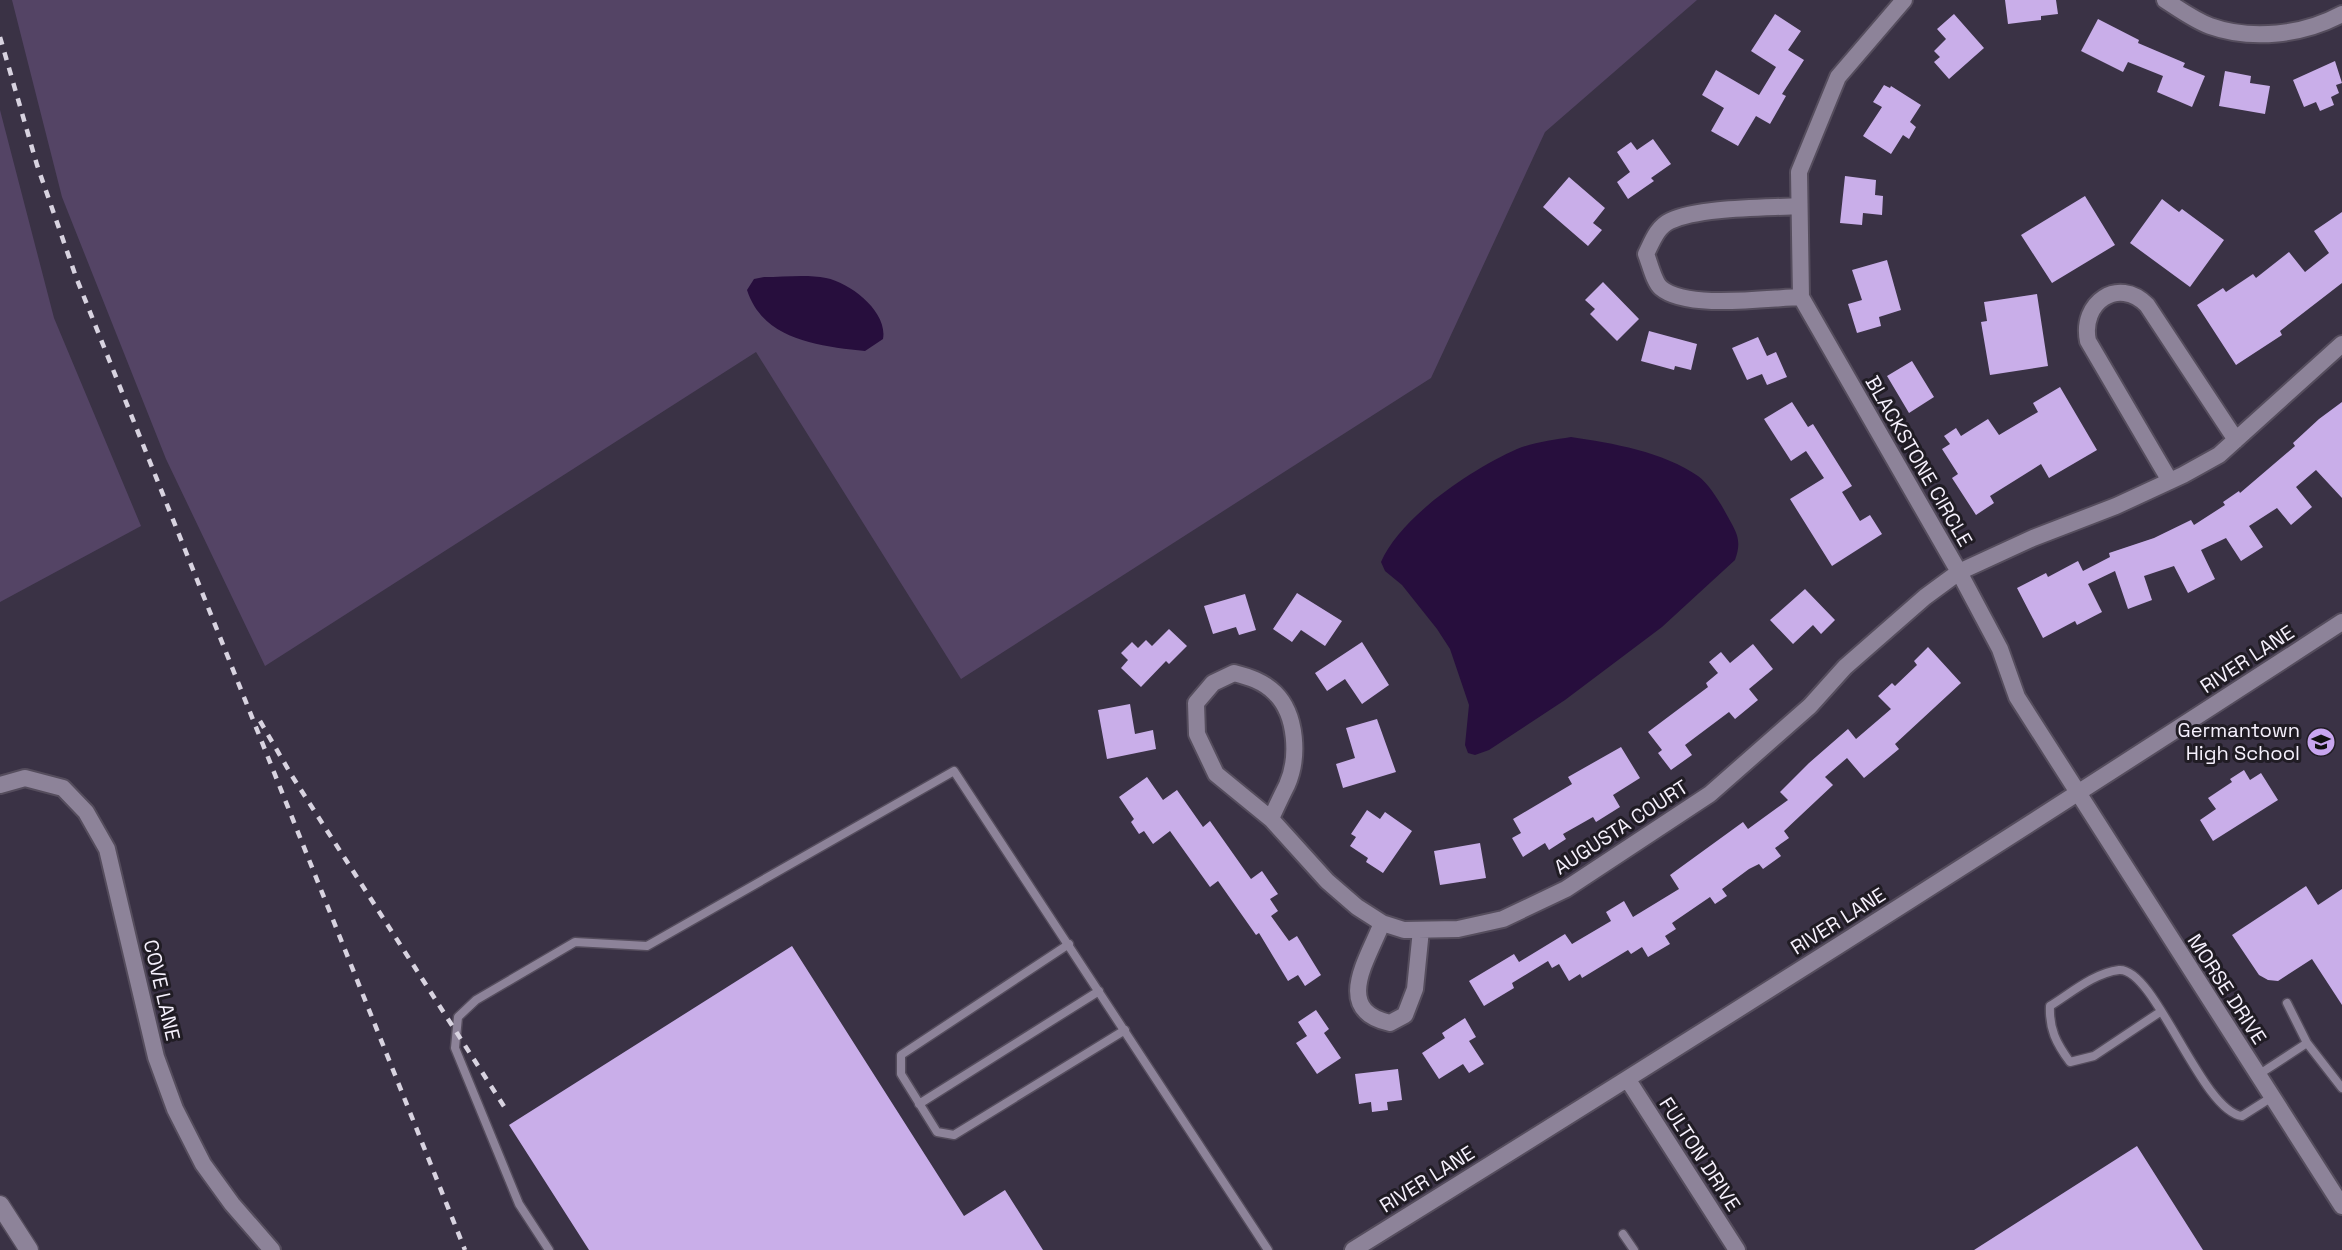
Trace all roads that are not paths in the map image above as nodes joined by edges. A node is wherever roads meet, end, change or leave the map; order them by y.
1 (1905, 0) edge
2 (2165, 0) edge
3 (2189, 6) edge
4 (2342, 14) edge
5 (1799, 206) junction
6 (1801, 297) junction
7 (2342, 344) edge
8 (2236, 440) junction
9 (2170, 481) junction
10 (1959, 572) junction
11 (2342, 622) edge
12 (0, 785) edge
13 (2077, 794) junction
14 (1271, 819) junction
15 (1382, 923) junction
16 (1421, 930) junction
17 (1069, 944) junction
18 (1099, 991) junction
19 (2287, 1003) dead end
20 (2160, 1012) junction
21 (1125, 1030) junction
22 (2307, 1043) junction
23 (2258, 1075) junction
24 (1628, 1080) junction
25 (2342, 1088) edge
26 (2272, 1097) junction
27 (920, 1104) junction
28 (0, 1205) edge
29 (2342, 1206) edge
30 (1623, 1234) dead end
31 (1732, 1248) edge
32 (29, 1250) edge
33 (272, 1250) edge
34 (549, 1250) edge
35 (1268, 1250) edge
36 (1353, 1250) edge
37 (1634, 1250) edge

1 - 5 street, BLACKSTONE CIRCLE
2 - 3 street
3 - 4 street
5 - 6 street, BLACKSTONE CIRCLE
5 - 6 street
6 - 10 street, BLACKSTONE CIRCLE
7 - 8 street, BLACKSTONE CIRCLE
8 - 9 street, BLACKSTONE CIRCLE
8 - 9 street
9 - 10 street, BLACKSTONE CIRCLE
10 - 13 street, MORSE DRIVE
10 - 16 street, AUGUSTA COURT
11 - 13 street, RIVER LANE
12 - 33 street, COVE LANE
13 - 23 street, MORSE DRIVE
13 - 24 street, RIVER LANE
14 - 14 street, AUGUSTA COURT
14 - 15 street, AUGUSTA COURT
15 - 16 street, AUGUSTA COURT
15 - 16 street
17 - 18 lane
17 - 27 lane
17 - 34 lane
18 - 21 lane
18 - 27 lane
19 - 22 lane
20 - 20 lane
20 - 26 lane
21 - 27 lane
21 - 35 lane
22 - 23 lane
22 - 25 lane
23 - 26 street, MORSE DRIVE
24 - 31 street, FULTON DRIVE
24 - 36 street, RIVER LANE
26 - 29 street, MORSE DRIVE
28 - 32 street
30 - 37 lane

